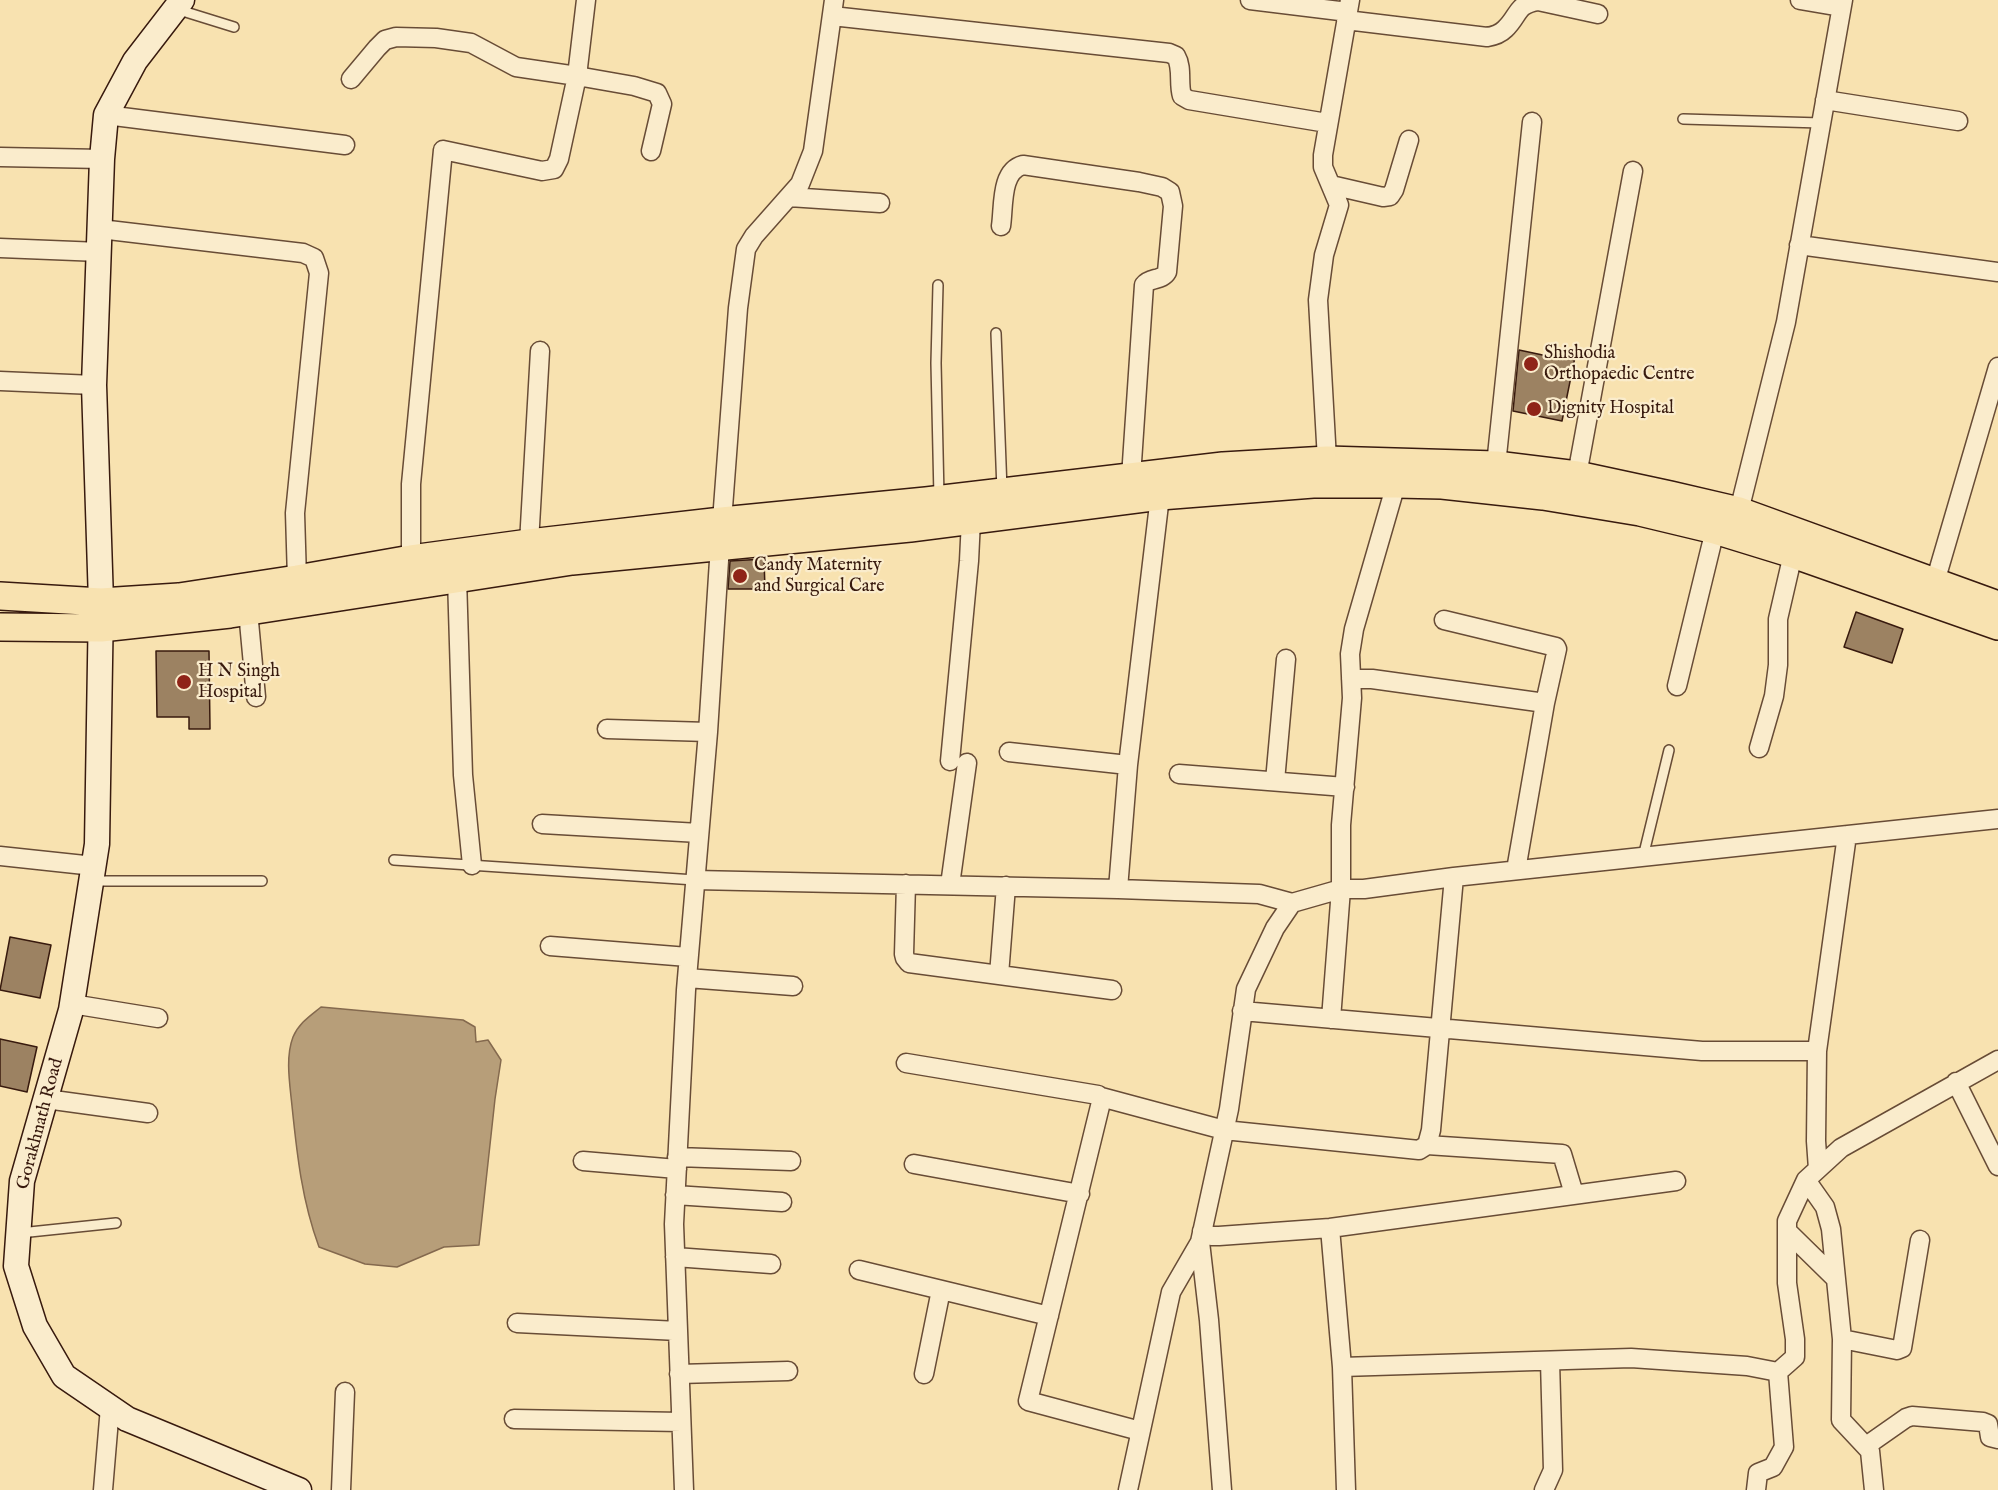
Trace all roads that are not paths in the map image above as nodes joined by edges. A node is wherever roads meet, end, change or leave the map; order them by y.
1 (586, 0) edge
2 (1250, 0) edge
3 (1800, 0) edge
4 (178, 4) edge
5 (1842, 4) edge
6 (833, 8) edge
7 (1348, 11) edge
8 (1598, 14) dead end
9 (234, 27) dead end
10 (577, 76) junction
11 (351, 79) dead end
12 (1825, 100) junction
13 (106, 115) junction
14 (1683, 119) dead end
15 (1958, 121) dead end
16 (1532, 122) dead end
17 (1327, 123) junction
18 (1821, 123) junction
19 (1409, 140) dead end
20 (345, 145) dead end
21 (651, 151) dead end
22 (0, 157) edge
23 (102, 159) junction
24 (1633, 171) dead end
25 (1331, 185) junction
26 (789, 197) junction
27 (880, 203) dead end
28 (1001, 226) dead end
29 (100, 240) junction
30 (1799, 245) junction
31 (0, 248) edge
32 (1998, 272) edge
33 (938, 285) dead end
34 (996, 333) dead end
35 (540, 351) dead end
36 (1998, 367) edge
37 (0, 381) edge
38 (94, 385) junction
39 (1327, 460) junction
40 (1496, 465) junction
41 (1577, 475) junction
42 (1131, 477) junction
43 (1396, 484) junction
44 (1003, 492) junction
45 (1160, 496) junction
46 (939, 500) junction
47 (1739, 511) junction
48 (971, 520) junction
49 (1715, 530) junction
50 (721, 533) junction
51 (529, 543) junction
52 (1793, 554) junction
53 (411, 559) junction
54 (457, 578) junction
55 (297, 579) junction
56 (1935, 582) junction
57 (0, 596) edge
58 (1998, 605) edge
59 (248, 611) junction
60 (101, 615) junction
61 (1444, 620) dead end
62 (1998, 626) edge
63 (0, 627) edge
64 (1286, 659) dead end
65 (1351, 679) junction
66 (1677, 686) dead end
67 (256, 698) dead end
68 (1545, 704) junction
69 (607, 729) dead end
70 (708, 732) junction
71 (1759, 748) dead end
72 (1669, 750) dead end
73 (1009, 752) dead end
74 (1128, 765) junction
75 (1179, 774) dead end
76 (1275, 782) junction
77 (1345, 787) junction
78 (1998, 819) edge
79 (542, 824) dead end
80 (699, 833) junction
81 (1847, 835) junction
82 (0, 856) edge
83 (1643, 857) junction
84 (394, 860) dead end
85 (472, 865) junction
86 (1516, 870) junction
87 (93, 874) junction
88 (1454, 877) junction
89 (695, 880) junction
90 (262, 881) dead end
91 (906, 884) junction
92 (950, 885) junction
93 (1006, 886) junction
94 (1118, 889) junction
95 (1341, 890) junction
96 (1292, 903) junction
97 (550, 946) dead end
98 (688, 957) junction
99 (999, 975) junction
100 (687, 978) junction
101 (793, 986) dead end
102 (1112, 990) dead end
103 (72, 1004) junction
104 (1242, 1011) junction
105 (158, 1018) dead end
106 (1331, 1020) junction
107 (1440, 1029) junction
108 (1817, 1051) junction
109 (1998, 1060) edge
110 (906, 1063) dead end
111 (1956, 1082) junction
112 (1101, 1097) junction
113 (46, 1099) junction
114 (148, 1113) dead end
115 (1224, 1130) junction
116 (1427, 1145) junction
117 (583, 1161) dead end
118 (790, 1161) dead end
119 (677, 1163) junction
120 (914, 1164) dead end
121 (1998, 1166) edge
122 (1812, 1174) junction
123 (1676, 1180) dead end
124 (1080, 1194) junction
125 (1574, 1194) junction
126 (675, 1195) junction
127 (782, 1202) dead end
128 (116, 1224) dead end
129 (1330, 1228) junction
130 (1787, 1231) junction
131 (19, 1233) junction
132 (1201, 1236) junction
133 (1920, 1240) dead end
134 (675, 1257) junction
135 (771, 1264) dead end
136 (859, 1270) dead end
137 (1836, 1279) junction
138 (941, 1290) junction
139 (1049, 1316) junction
140 (517, 1323) dead end
141 (678, 1331) junction
142 (1842, 1340) junction
143 (1550, 1361) junction
144 (1342, 1367) junction
145 (788, 1371) dead end
146 (1778, 1372) junction
147 (679, 1374) junction
148 (924, 1374) dead end
149 (345, 1392) dead end
150 (110, 1407) junction
151 (514, 1419) dead end
152 (681, 1422) junction
153 (1140, 1431) junction
154 (1998, 1439) edge
155 (1866, 1446) junction
156 (103, 1490) edge
157 (299, 1490) edge
158 (341, 1490) edge
159 (684, 1490) edge
160 (1128, 1490) edge
161 (1222, 1490) edge
162 (1346, 1490) edge
163 (1544, 1490) edge
164 (1756, 1490) edge
165 (1874, 1490) edge

1 - 10 street
2 - 7 street
3 - 5 street
4 - 9 lane
4 - 13 main road
5 - 12 street
6 - 17 street
6 - 26 street
7 - 8 street
7 - 17 street
10 - 11 street
10 - 21 street
10 - 53 street
12 - 15 street
12 - 18 street
13 - 20 street
13 - 23 main road, Gorakhnath Road
14 - 18 lane
16 - 40 street
17 - 25 street
18 - 30 street
19 - 25 street
22 - 23 street
23 - 29 main road, Gorakhnath Road
24 - 41 street
25 - 39 street
26 - 27 street
26 - 50 street
28 - 42 street
29 - 31 street
29 - 38 main road, Gorakhnath Road
29 - 55 street
30 - 32 street
30 - 47 street
33 - 46 lane
34 - 44 lane
35 - 51 street
36 - 56 street
37 - 38 street
38 - 60 main road, Gorakhnath Road
39 - 40 main road
39 - 42 main road
40 - 41 main road
41 - 47 main road
42 - 44 main road
43 - 45 main road
43 - 49 main road
43 - 65 street
44 - 46 main road
45 - 48 main road
45 - 74 street
46 - 50 main road
47 - 56 main road
48 - 50 main road
48 - 92 street
49 - 52 main road
49 - 66 street
50 - 51 main road
50 - 54 main road
50 - 70 street
51 - 53 main road
52 - 62 main road
52 - 71 street
53 - 55 main road
54 - 59 main road
54 - 85 street
55 - 60 main road
56 - 58 main road
57 - 60 main road
59 - 60 main road
59 - 67 street
60 - 63 main road
60 - 87 main road, Gorakhnath Road
61 - 68 street
64 - 76 street
65 - 68 street
65 - 77 street
68 - 86 street
69 - 70 street
70 - 80 street
72 - 83 lane
73 - 74 street
74 - 94 street
75 - 76 street
76 - 77 street
77 - 95 street
78 - 81 street
79 - 80 street
80 - 89 street
81 - 83 street
81 - 108 street
82 - 87 street
83 - 86 street
84 - 85 lane
85 - 89 lane
86 - 88 street
87 - 90 lane
87 - 103 main road, Gorakhnath Road
88 - 95 street
88 - 107 street
89 - 91 street
89 - 98 street
91 - 92 street
91 - 99 street
92 - 93 street
93 - 94 street
93 - 99 street
94 - 96 street
95 - 96 street
95 - 106 street
96 - 104 street
97 - 98 street
98 - 100 street
99 - 102 street
100 - 101 street
100 - 119 street
103 - 105 street
103 - 113 main road, Gorakhnath Road
104 - 106 street
104 - 115 street
106 - 107 street
107 - 108 street
107 - 116 street
108 - 122 street
109 - 111 street
110 - 112 street
111 - 121 street
111 - 122 street
112 - 115 street
112 - 124 street
113 - 114 street
113 - 131 main road, Gorakhnath Road
115 - 116 street
115 - 132 street
116 - 125 street
117 - 119 street
118 - 119 street
119 - 126 street
120 - 124 street
122 - 130 street
122 - 137 street
123 - 125 street
124 - 139 street
125 - 129 street
126 - 127 street
126 - 134 street
128 - 131 lane
129 - 132 street
129 - 144 street
130 - 137 street
130 - 146 street
131 - 150 main road, Gorakhnath Road
132 - 153 street
132 - 161 street
133 - 142 street
134 - 135 street
134 - 141 street
136 - 138 street
137 - 142 street
138 - 139 street
138 - 148 street
139 - 153 street
140 - 141 street
141 - 147 street
142 - 155 street
143 - 144 street
143 - 146 street
143 - 163 street
144 - 162 street
145 - 147 street
146 - 164 street
147 - 152 street
149 - 158 street
150 - 156 street
150 - 157 main road, Gorakhnath Road
151 - 152 street
152 - 159 street
153 - 160 street
154 - 155 street
155 - 165 street

